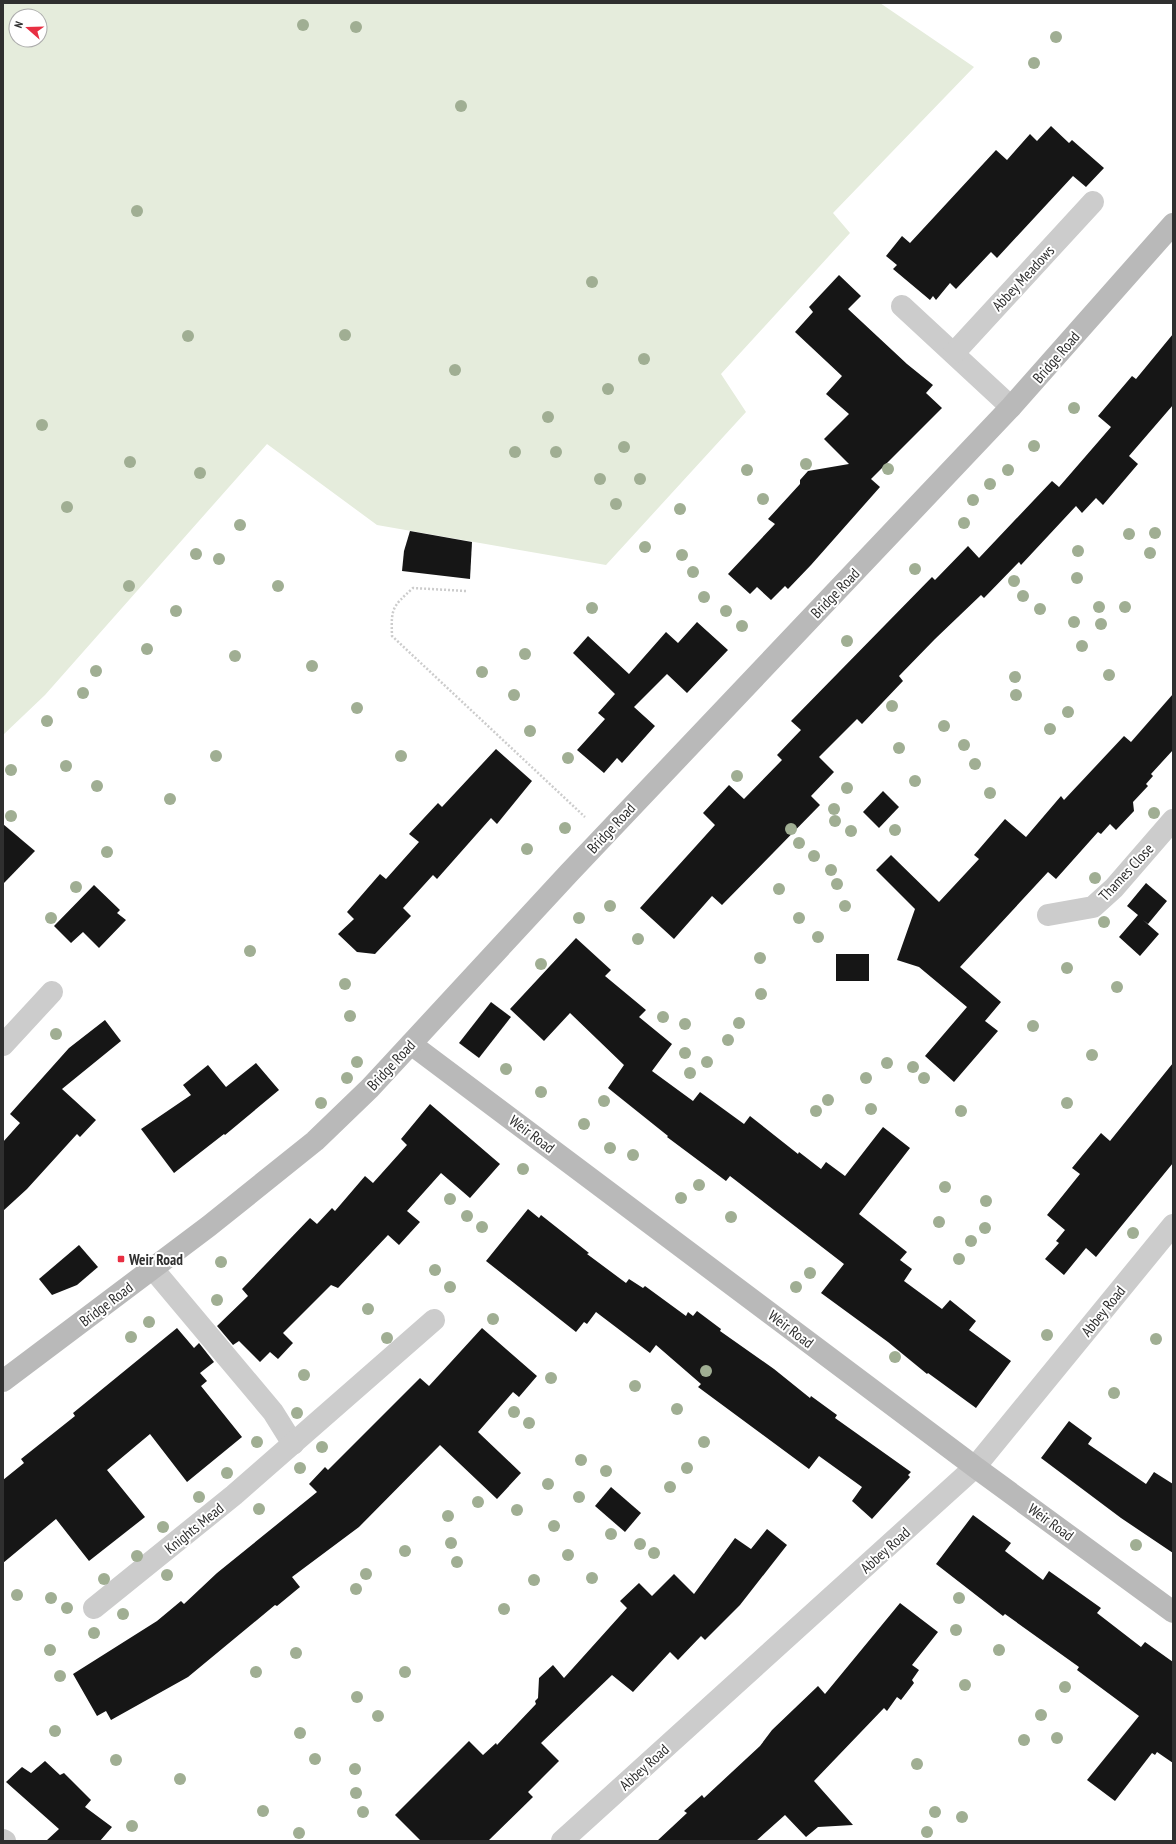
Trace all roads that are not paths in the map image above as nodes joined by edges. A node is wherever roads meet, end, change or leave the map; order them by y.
1 (1093, 202) dead end
2 (1173, 224) edge
3 (902, 306) dead end
4 (954, 354) junction
5 (1011, 407) junction
6 (1173, 820) edge
7 (1048, 915) dead end
8 (52, 992) dead end
9 (411, 1044) junction
10 (3, 1045) edge
11 (1173, 1225) edge
12 (153, 1268) junction
13 (434, 1320) dead end
14 (3, 1381) edge
15 (293, 1444) junction
16 (975, 1467) junction
17 (94, 1608) dead end
18 (1173, 1612) edge
19 (562, 1841) edge

1 - 4 street, Abbey Meadows
2 - 5 main road, Bridge Road
3 - 4 street
4 - 5 street
5 - 9 main road, Bridge Road
6 - 7 street, Thames Close
8 - 10 street
9 - 12 main road, Bridge Road
9 - 16 main road, Weir Road
11 - 16 street, Abbey Road
12 - 14 main road, Bridge Road
12 - 15 street
13 - 15 street, Knights Mead
15 - 17 street, Knights Mead
16 - 18 main road, Weir Road
16 - 19 street, Abbey Road

